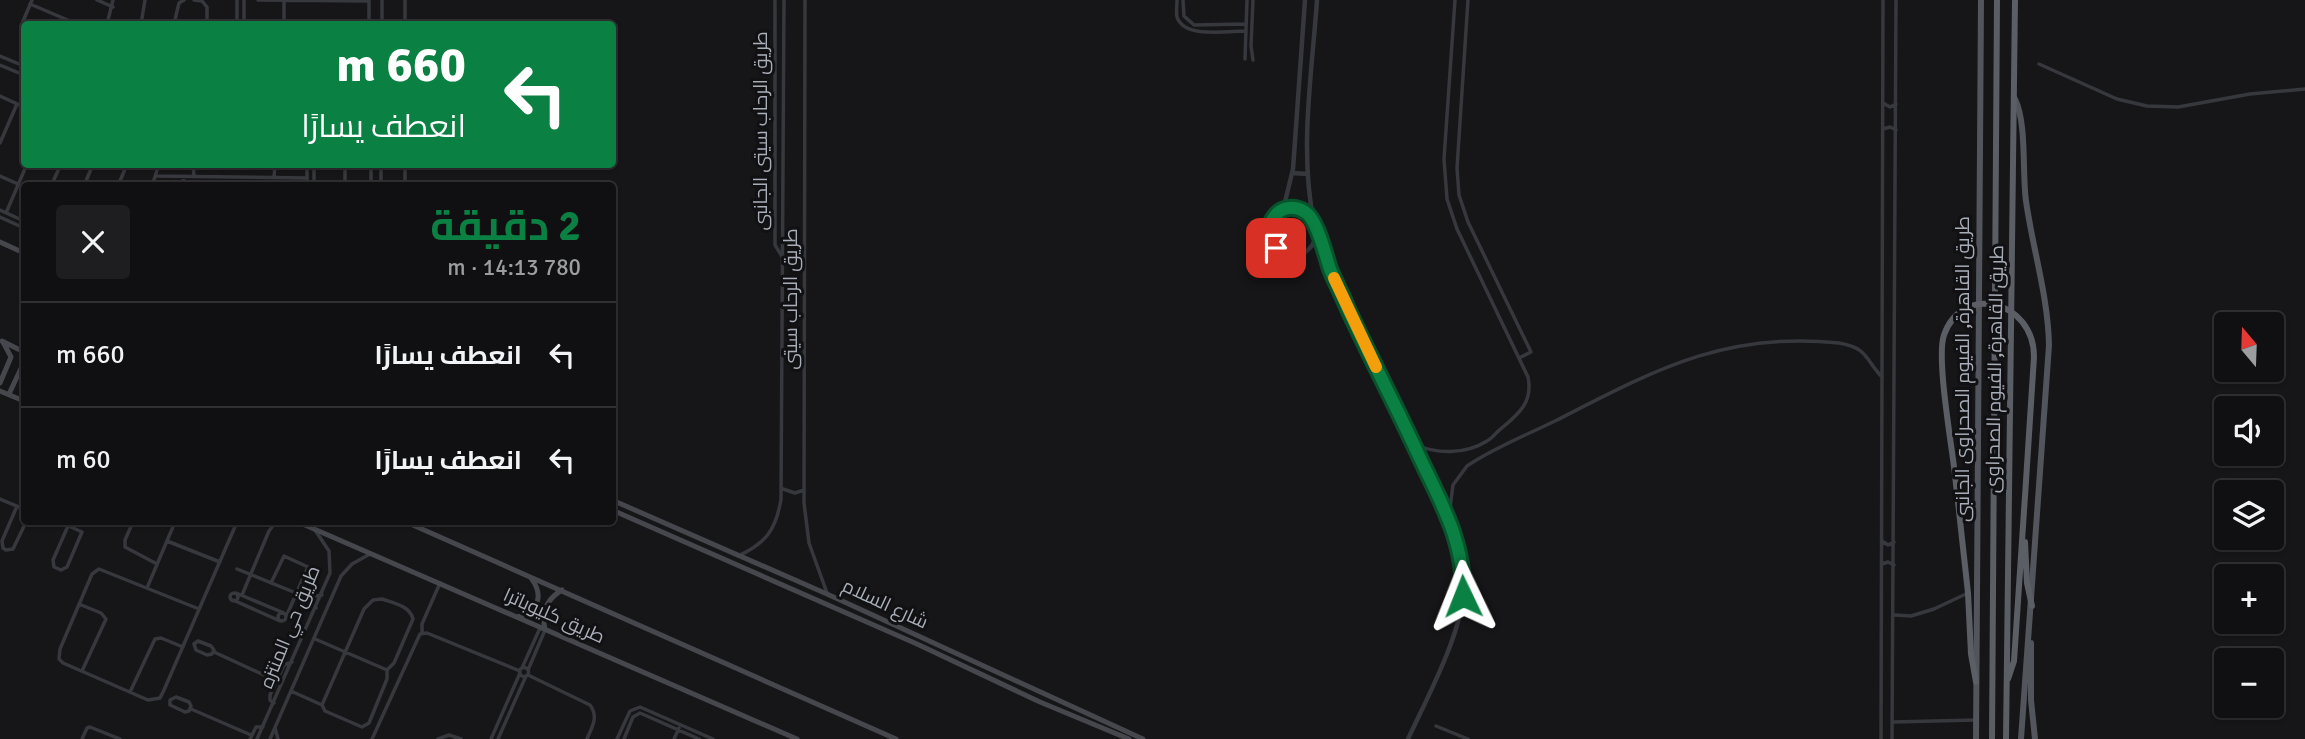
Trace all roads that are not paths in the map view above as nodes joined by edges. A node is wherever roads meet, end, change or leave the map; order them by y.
1 (97, 0) edge
2 (113, 0) edge
3 (145, 0) edge
4 (184, 0) edge
5 (194, 0) edge
6 (237, 0) edge
7 (244, 0) edge
8 (258, 0) edge
9 (284, 0) edge
10 (382, 0) edge
11 (775, 0) edge
12 (784, 0) edge
13 (805, 0) edge
14 (1177, 0) edge
15 (1183, 0) edge
16 (1250, 0) edge
17 (1305, 0) edge
18 (1317, 0) edge
19 (1455, 0) edge
20 (1468, 0) edge
21 (1883, 0) edge
22 (1896, 0) edge
23 (1981, 0) edge
24 (1997, 0) edge
25 (2015, 0) edge
26 (369, 1) edge
27 (405, 1) edge
28 (31, 2) edge
29 (113, 7) junction
30 (23, 21) edge
31 (71, 21) edge
32 (108, 21) edge
33 (142, 21) edge
34 (175, 21) edge
35 (207, 21) edge
36 (237, 21) edge
37 (244, 21) edge
38 (284, 21) edge
39 (369, 21) edge
40 (382, 21) edge
41 (405, 21) edge
42 (1247, 24) junction
43 (1246, 31) junction
44 (1249, 41) junction
45 (0, 55) edge
46 (7, 59) junction
47 (1245, 59) dead end
48 (1253, 60) dead end
49 (1451, 62) junction
50 (1464, 63) junction
51 (2039, 64) dead end
52 (21, 65) edge
53 (2, 66) edge
54 (21, 74) edge
55 (1450, 85) junction
56 (1462, 87) junction
57 (2305, 89) edge
58 (0, 96) edge
59 (2015, 99) junction
60 (1883, 103) junction
61 (17, 104) junction
62 (1896, 104) junction
63 (21, 106) edge
64 (1883, 129) junction
65 (1896, 130) junction
66 (0, 143) edge
67 (25, 168) edge
68 (158, 168) edge
69 (194, 168) edge
70 (275, 168) edge
71 (307, 168) edge
72 (1292, 173) junction
73 (1308, 174) junction
74 (0, 176) edge
75 (157, 176) junction
76 (184, 177) junction
77 (194, 177) junction
78 (210, 177) junction
79 (242, 177) junction
80 (274, 178) junction
81 (307, 178) junction
82 (154, 182) edge
83 (183, 182) edge
84 (209, 182) edge
85 (242, 182) edge
86 (307, 182) edge
87 (18, 184) junction
88 (0, 210) edge
89 (1283, 210) junction
90 (6, 213) junction
91 (0, 217) edge
92 (21, 219) edge
93 (1314, 223) junction
94 (21, 227) edge
95 (1316, 234) junction
96 (0, 242) edge
97 (21, 252) edge
98 (783, 258) junction
99 (1, 341) edge
100 (21, 351) edge
101 (1519, 358) junction
102 (21, 368) edge
103 (1882, 377) junction
104 (0, 383) edge
105 (0, 391) edge
106 (9, 394) junction
107 (21, 400) edge
108 (1489, 440) junction
109 (1413, 444) junction
110 (1494, 451) junction
111 (782, 489) junction
112 (804, 490) junction
113 (0, 499) edge
114 (616, 502) edge
115 (17, 506) junction
116 (21, 508) edge
117 (616, 512) edge
118 (1449, 518) junction
119 (25, 525) edge
120 (132, 525) edge
121 (175, 525) edge
122 (236, 525) edge
123 (270, 525) edge
124 (274, 525) edge
125 (306, 525) edge
126 (413, 525) edge
127 (68, 526) joint
128 (313, 528) junction
129 (2023, 528) junction
130 (269, 531) junction
131 (167, 541) junction
132 (1882, 541) junction
133 (1894, 542) junction
134 (372, 553) junction
135 (738, 556) junction
136 (220, 562) junction
137 (157, 564) junction
138 (1882, 564) junction
139 (1894, 565) junction
140 (237, 569) dead end
141 (330, 573) junction
142 (251, 575) junction
143 (341, 576) junction
144 (530, 576) junction
145 (271, 583) junction
146 (440, 583) junction
147 (147, 588) junction
148 (562, 590) junction
149 (1968, 593) junction
150 (297, 594) junction
151 (827, 594) junction
152 (242, 595) junction
153 (322, 595) junction
154 (79, 604) junction
155 (2032, 606) junction
156 (316, 608) junction
157 (200, 609) junction
158 (285, 615) junction
159 (1894, 615) junction
160 (517, 617) junction
161 (2029, 626) junction
162 (543, 628) junction
163 (422, 633) junction
164 (314, 638) junction
165 (918, 641) junction
166 (183, 647) junction
167 (214, 652) junction
168 (346, 652) junction
169 (292, 662) junction
170 (387, 670) junction
171 (82, 671) junction
172 (524, 672) junction
173 (277, 681) junction
174 (2007, 681) junction
175 (1976, 682) junction
176 (290, 691) junction
177 (130, 692) junction
178 (274, 704) junction
179 (322, 705) junction
180 (191, 709) junction
181 (1976, 720) junction
182 (1892, 722) junction
183 (1436, 726) dead end
184 (263, 727) junction
185 (679, 727) junction
186 (275, 728) junction
187 (786, 736) edge
188 (251, 737) edge
189 (82, 739) edge
190 (120, 739) edge
191 (257, 739) edge
192 (270, 739) edge
193 (278, 739) edge
194 (372, 739) edge
195 (438, 739) edge
196 (461, 739) edge
197 (491, 739) edge
198 (498, 739) edge
199 (587, 739) edge
200 (617, 739) edge
201 (624, 739) edge
202 (674, 739) edge
203 (699, 739) edge
204 (713, 739) edge
205 (797, 739) edge
206 (896, 739) edge
207 (1129, 739) edge
208 (1143, 739) edge
209 (1408, 739) edge
210 (1468, 739) edge
211 (1881, 739) edge
212 (1892, 739) edge
213 (1976, 739) edge
214 (1992, 739) edge
215 (2006, 739) edge
216 (2021, 739) edge
217 (2035, 739) edge

1 - 29 street
2 - 29 street
3 - 33 street
4 - 34 street
5 - 35 street
6 - 36 street
7 - 37 street
8 - 9 street
9 - 26 street
9 - 38 street
10 - 40 street
11 - 98 street, طريق الرحاب سيتى الجانبى
12 - 98 street, طريق الرحاب سيتى
13 - 112 street, طريق الرحاب سيتى
14 - 43 street
15 - 42 street
16 - 42 street
16 - 44 street
17 - 72 street
18 - 73 street
19 - 49 street
20 - 50 street
21 - 60 street
22 - 62 street
23 - 175 main road, طريق القاهرة, الفيوم الصحراوى الجانبى
24 - 214 highway, طريق القاهرة, الفيوم الصحراوى
25 - 59 highway, طريق القاهرة, الفيوم الصحراوى
26 - 39 street
27 - 41 street
28 - 30 street
28 - 31 street
29 - 32 street
42 - 43 street
43 - 44 street
44 - 47 street
44 - 48 street
45 - 46 street
46 - 52 street
46 - 53 street
49 - 50 street
49 - 55 street
50 - 56 street
51 - 57 street
53 - 54 street
55 - 56 street
55 - 101 street
56 - 101 street
58 - 61 street
59 - 155 main road
59 - 174 highway, طريق القاهرة, الفيوم الصحراوى
60 - 62 street
60 - 64 street
61 - 63 street
61 - 66 street
62 - 65 street
64 - 65 street
64 - 103 street
65 - 133 street
67 - 87 street
68 - 75 street
69 - 77 street
70 - 80 street
71 - 81 street
72 - 73 street
72 - 89 street
73 - 93 street
74 - 87 street
75 - 76 street
75 - 82 street
76 - 77 street
76 - 83 street
77 - 78 street
78 - 79 street
78 - 84 street
79 - 80 street
79 - 85 street
80 - 81 street
81 - 86 street
87 - 90 street
88 - 90 street
89 - 93 street
89 - 95 street
90 - 92 street
91 - 94 street
93 - 95 street
95 - 109 street
96 - 97 main road
98 - 111 street, طريق الرحاب سيتى
99 - 100 main road
99 - 104 main road
101 - 108 street
102 - 106 main road
103 - 110 street
103 - 132 street
105 - 106 main road
106 - 107 main road
108 - 109 street
108 - 110 street
109 - 118 street
110 - 118 street
111 - 112 street
111 - 135 street, طريق الرحاب سيتى
112 - 151 street, طريق الرحاب سيتى
113 - 115 street
114 - 135 main road, شارع السلام
115 - 116 street
115 - 119 street
117 - 165 main road, شارع السلام
118 - 209 street
120 - 137 street
121 - 131 street
122 - 136 street
123 - 130 street
124 - 130 street
125 - 128 main road, طريق كليوباترا
126 - 144 main road, طريق كليوباترا
127 - 127 street
128 - 134 main road, طريق كليوباترا
128 - 141 street, طريق حي المنتزه
129 - 149 highway, bridge
129 - 155 highway
129 - 174 highway
130 - 142 street
131 - 136 street
131 - 137 street
132 - 133 street
132 - 138 street
133 - 139 street
134 - 143 street, طريق حي المنتزه
134 - 146 main road, طريق كليوباترا
135 - 151 main road, شارع السلام
136 - 157 street
137 - 147 street
138 - 139 street
138 - 211 street
139 - 159 street
140 - 142 street
141 - 143 street
141 - 153 street, طريق حي المنتزه
142 - 145 street
142 - 152 street
143 - 164 street, طريق حي المنتزه
144 - 148 main road, طريق كليوباترا
144 - 160 main road
145 - 150 street
145 - 150 street
146 - 160 main road, طريق كليوباترا
146 - 163 street
147 - 154 street
147 - 157 street
148 - 162 main road
148 - 206 main road, طريق كليوباترا
149 - 159 street
149 - 175 highway
150 - 153 street
150 - 156 street
150 - 158 street
151 - 165 main road, شارع السلام
152 - 158 street
152 - 158 street
153 - 156 street, طريق حي المنتزه
154 - 171 street
154 - 171 street
155 - 161 main road
156 - 169 street, طريق حي المنتزه
157 - 166 street
159 - 182 street
160 - 162 main road, طريق كليوباترا
161 - 216 main road
161 - 217 main road
162 - 172 street
162 - 187 main road, طريق كليوباترا
163 - 172 street
163 - 194 street
164 - 168 street
164 - 176 street, طريق حي المنتزه
165 - 207 main road, شارع السلام
165 - 208 main road, شارع السلام
166 - 177 street
166 - 177 street
167 - 167 street
167 - 173 street
168 - 170 street
168 - 170 street
168 - 179 street
169 - 173 street
169 - 178 street, طريق حي المنتزه
170 - 179 street
171 - 177 street
172 - 197 street
172 - 198 street
172 - 199 street
173 - 178 street
174 - 215 highway, طريق القاهرة, الفيوم الصحراوى
175 - 181 main road, طريق القاهرة, الفيوم الصحراوى الجانبى
176 - 179 street
176 - 186 street, طريق حي المنتزه
178 - 184 street, طريق حي المنتزه
180 - 180 street
180 - 188 street
181 - 182 street
181 - 213 main road, طريق القاهرة, الفيوم الصحراوى الجانبى
182 - 212 street
183 - 210 street
184 - 188 street
184 - 191 street, طريق حي المنتزه
185 - 200 street
185 - 201 street
185 - 202 street
185 - 203 street
185 - 204 street
186 - 192 street, طريق حي المنتزه
186 - 193 street
187 - 205 main road, طريق كليوباترا
189 - 190 street
195 - 196 street

